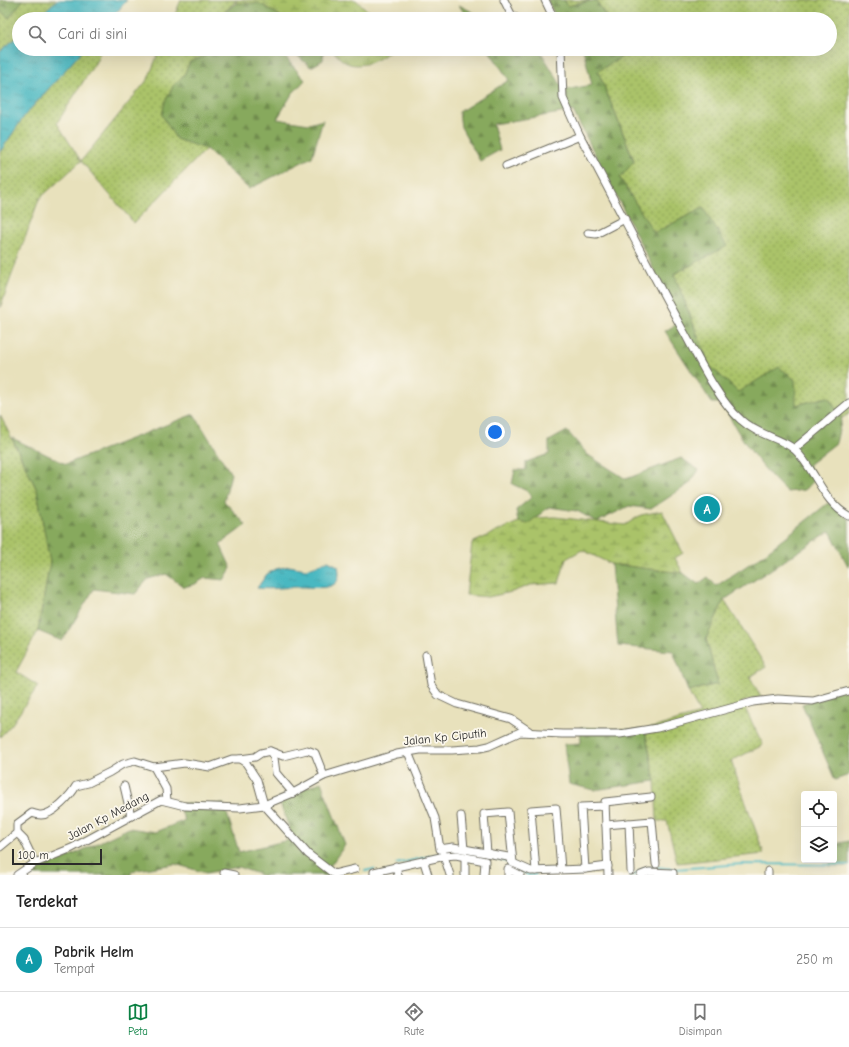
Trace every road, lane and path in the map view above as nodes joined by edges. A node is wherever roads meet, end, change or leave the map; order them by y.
1 (504, 0) edge
2 (545, 0) edge
3 (510, 12) edge
4 (551, 12) edge
5 (561, 56) edge
6 (580, 136) junction
7 (506, 166) dead end
8 (625, 219) junction
9 (588, 232) dead end
10 (849, 402) edge
11 (794, 449) junction
12 (849, 516) edge
13 (426, 655) dead end
14 (849, 691) edge
15 (529, 731) junction
16 (270, 751) junction
17 (408, 752) junction
18 (240, 759) junction
19 (154, 767) junction
20 (324, 776) junction
21 (124, 786) dead end
22 (293, 793) junction
23 (651, 797) dead end
24 (167, 801) junction
25 (264, 805) junction
26 (605, 806) junction
27 (131, 816) junction
28 (461, 816) dead end
29 (629, 823) junction
30 (606, 825) junction
31 (17, 832) junction
32 (0, 847) edge
33 (440, 849) junction
34 (464, 849) junction
35 (487, 853) junction
36 (445, 856) junction
37 (465, 857) junction
38 (424, 862) junction
39 (35, 863) junction
40 (514, 863) junction
41 (656, 864) dead end
42 (396, 866) junction
43 (608, 866) junction
44 (355, 869) dead end
45 (561, 869) junction
46 (585, 869) junction
47 (631, 870) dead end
48 (536, 871) junction
49 (508, 872) edge
50 (224, 873) dead end
51 (649, 874) edge
52 (17, 875) edge
53 (234, 875) edge
54 (374, 875) edge
55 (398, 875) edge
56 (428, 875) edge
57 (450, 875) edge
58 (465, 875) edge
59 (484, 875) edge
60 (520, 875) edge
61 (608, 875) edge
62 (641, 875) edge
63 (673, 875) edge

1 - 3 street
2 - 4 street
5 - 6 street
6 - 7 street
6 - 8 street
8 - 9 street
8 - 11 street
10 - 11 street
11 - 12 street
13 - 15 street
14 - 15 street, Jalan Kp Ciputih
15 - 17 street, Jalan Kp Ciputih
16 - 18 street
16 - 20 street
16 - 22 street
17 - 20 street, Jalan Kp Ciputih
17 - 33 street
18 - 19 street
18 - 25 street
19 - 24 street
19 - 31 street
20 - 22 street, Jalan Kp Ciputih
21 - 27 street
22 - 25 street, Jalan Kp Ciputih
23 - 26 street
24 - 25 street, Jalan Kp Ciputih
24 - 27 street, Jalan Kp Medang
25 - 44 street
26 - 30 street
26 - 46 street
27 - 39 street, Jalan Kp Medang
28 - 34 street
29 - 30 street
29 - 41 street
29 - 47 street
30 - 43 street
31 - 32 street
31 - 39 street
33 - 34 street
33 - 36 street
34 - 35 street
35 - 40 street
35 - 40 street
36 - 37 street
36 - 38 street
36 - 57 street
37 - 58 street
37 - 59 street
38 - 42 street
38 - 56 street
39 - 52 street, Jalan Kp Medang
40 - 48 street
42 - 54 street
42 - 55 street
43 - 46 street
43 - 61 street
45 - 46 street
45 - 48 street
45 - 48 street
49 - 60 street
50 - 53 street
51 - 62 street
51 - 63 street

